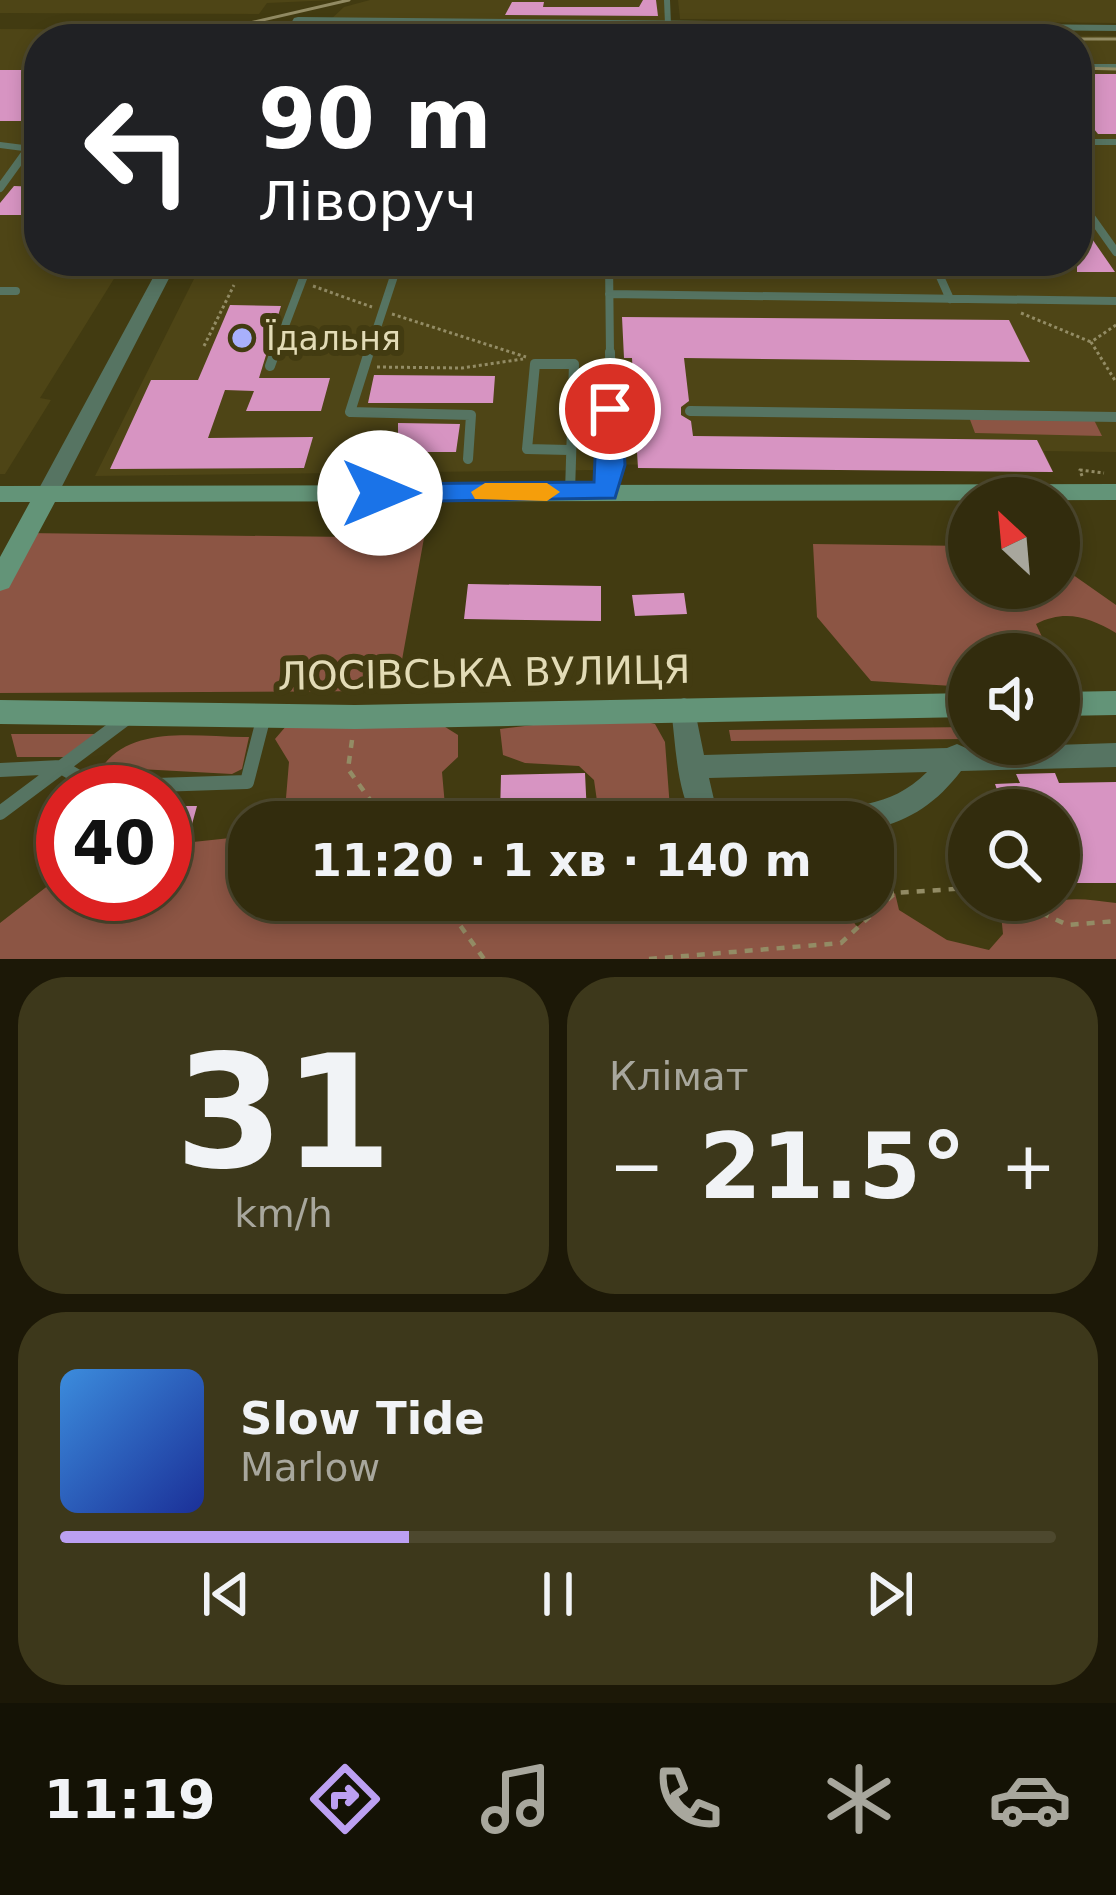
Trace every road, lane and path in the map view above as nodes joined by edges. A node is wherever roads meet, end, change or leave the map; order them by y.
1 (667, 0) edge
2 (296, 24) edge
3 (668, 24) joint
4 (24, 154) edge
5 (0, 188) edge
6 (1092, 218) edge
7 (1116, 252) edge
8 (162, 276) edge
9 (238, 276) edge
10 (283, 276) edge
11 (350, 276) edge
12 (395, 276) edge
13 (609, 276) edge
14 (940, 276) edge
15 (304, 278) junction
16 (0, 291) edge
17 (16, 291) dead end
18 (609, 294) junction
19 (950, 298) junction
20 (1116, 301) edge
21 (383, 311) junction
22 (1116, 325) edge
23 (214, 326) junction
24 (221, 326) dead end
25 (204, 346) dead end
26 (270, 366) dead end
27 (363, 367) junction
28 (1116, 382) edge
29 (610, 409) junction
30 (635, 409) dead end
31 (690, 411) dead end
32 (1116, 417) edge
33 (568, 450) junction
34 (468, 458) dead end
35 (1079, 470) dead end
36 (1109, 481) edge
37 (606, 491) junction
38 (570, 492) junction
39 (0, 494) edge
40 (47, 494) junction
41 (0, 581) edge
42 (1116, 703) edge
43 (1080, 704) edge
44 (948, 705) edge
45 (684, 709) junction
46 (0, 712) edge
47 (134, 713) junction
48 (264, 716) junction
49 (355, 717) junction
50 (1080, 754) edge
51 (1116, 754) edge
52 (948, 756) edge
53 (64, 765) edge
54 (951, 765) edge
55 (692, 767) junction
56 (36, 768) edge
57 (0, 770) edge
58 (192, 784) edge
59 (36, 786) edge
60 (371, 801) edge
61 (700, 801) edge
62 (894, 810) edge
63 (0, 813) edge
64 (948, 889) edge
65 (896, 892) joint
66 (457, 921) edge
67 (1059, 921) edge
68 (1116, 921) edge
69 (484, 959) edge
70 (649, 959) edge

1 - 3 lane
2 - 3 street
4 - 5 lane
6 - 7 lane
8 - 40 street
9 - 23 path
10 - 15 lane
11 - 15 lane
12 - 21 lane
13 - 18 lane
14 - 19 lane
15 - 21 path
15 - 26 lane
16 - 17 lane
18 - 19 lane
18 - 29 lane
19 - 20 lane
21 - 27 lane
21 - 27 path
22 - 28 path
23 - 24 path
23 - 25 path
27 - 34 lane
29 - 30 lane
29 - 37 lane
31 - 32 lane
33 - 33 lane
33 - 38 lane
35 - 36 path
36 - 37 street
37 - 38 street
38 - 40 street
39 - 40 street
40 - 41 street
42 - 43 street
44 - 45 street, ЛОСІВСЬКА ВУЛИЦЯ
45 - 49 street, ЛОСІВСЬКА ВУЛИЦЯ
45 - 55 street
46 - 47 street, ЛОСІВСЬКА ВУЛИЦЯ
47 - 48 street, ЛОСІВСЬКА ВУЛИЦЯ
47 - 53 lane
48 - 49 street, ЛОСІВСЬКА ВУЛИЦЯ
48 - 58 lane
49 - 60 path
50 - 51 street
52 - 55 street
54 - 62 street
55 - 61 street
56 - 57 lane
59 - 63 lane
64 - 65 path
65 - 70 path
66 - 69 path
67 - 68 path

